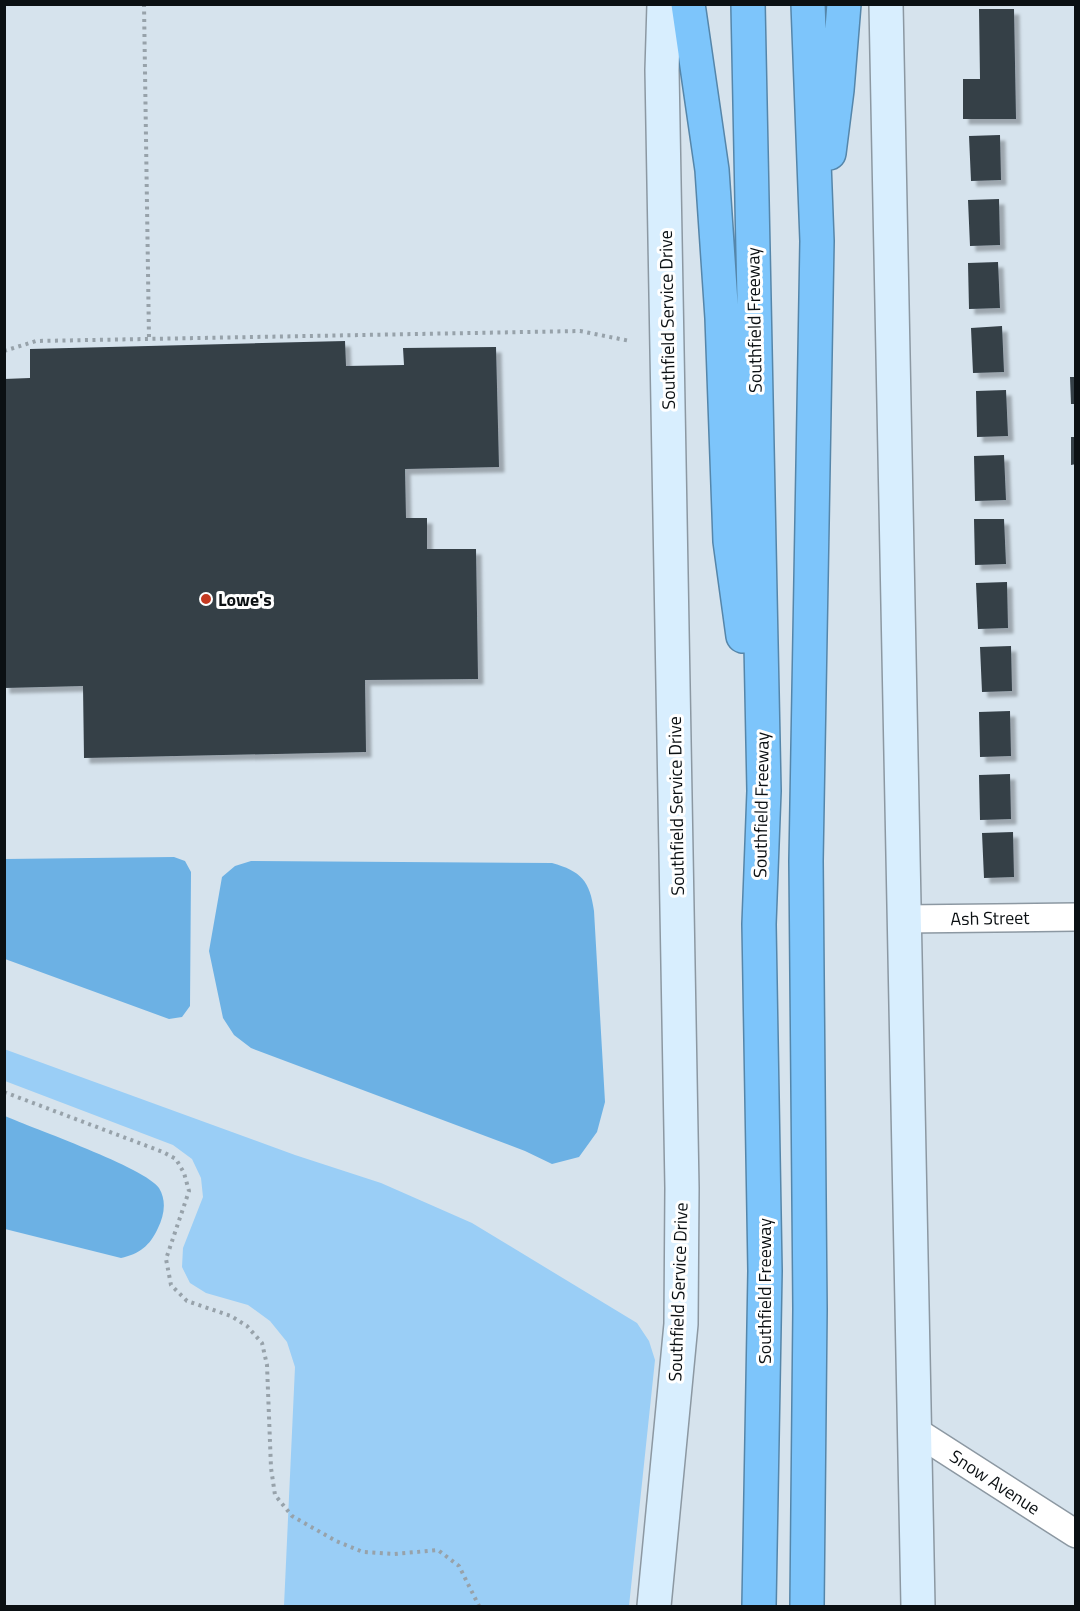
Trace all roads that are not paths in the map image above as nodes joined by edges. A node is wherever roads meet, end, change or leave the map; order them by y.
1 (664, 4) edge
2 (688, 4) edge
3 (748, 4) edge
4 (808, 4) edge
5 (844, 4) edge
6 (886, 4) edge
7 (817, 241) junction
8 (764, 791) junction
9 (1076, 917) edge
10 (904, 919) junction
11 (914, 1430) junction
12 (1076, 1534) edge
13 (654, 1606) edge
14 (759, 1606) edge
15 (807, 1606) edge
16 (918, 1606) edge

1 - 13 main road, Southfield Service Drive
2 - 8 highway
3 - 8 highway, Southfield Freeway
4 - 7 highway
5 - 7 highway
6 - 10 main road
7 - 15 highway
8 - 14 highway, Southfield Freeway
9 - 10 street, Ash Street
10 - 11 main road
11 - 12 street, Snow Avenue
11 - 16 main road

